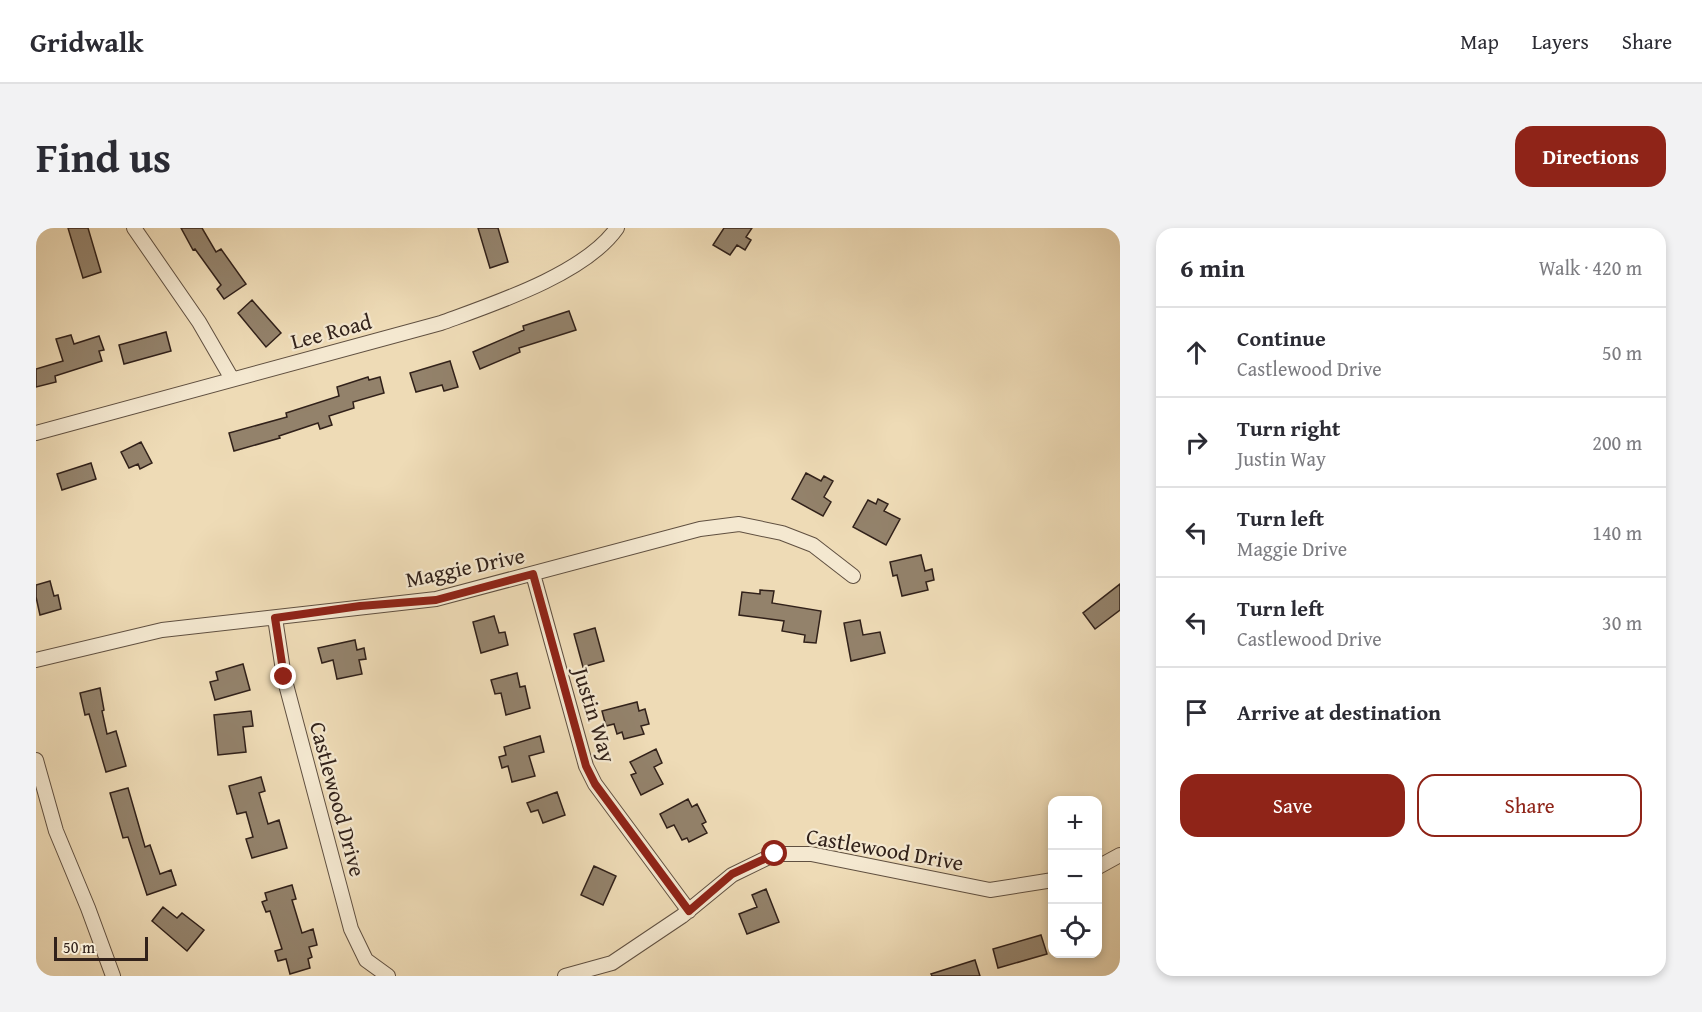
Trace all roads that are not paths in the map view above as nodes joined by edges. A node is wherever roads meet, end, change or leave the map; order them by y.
1 (134, 228) edge
2 (617, 228) edge
3 (232, 379) junction
4 (36, 433) edge
5 (533, 574) junction
6 (853, 576) dead end
7 (275, 618) junction
8 (36, 660) edge
9 (36, 760) edge
10 (1120, 855) edge
11 (1102, 865) edge
12 (1048, 881) edge
13 (689, 911) junction
14 (113, 976) edge
15 (388, 976) edge
16 (565, 976) edge

1 - 3 street
2 - 3 street, Lee Road
3 - 4 street, Lee Road
5 - 6 street, Maggie Drive
5 - 7 street, Maggie Drive
5 - 13 street, Justin Way
7 - 8 street, Maggie Drive
7 - 15 street, Castlewood Drive
9 - 14 street
10 - 11 street
12 - 13 street, Castlewood Drive
13 - 16 street, Castlewood Drive

